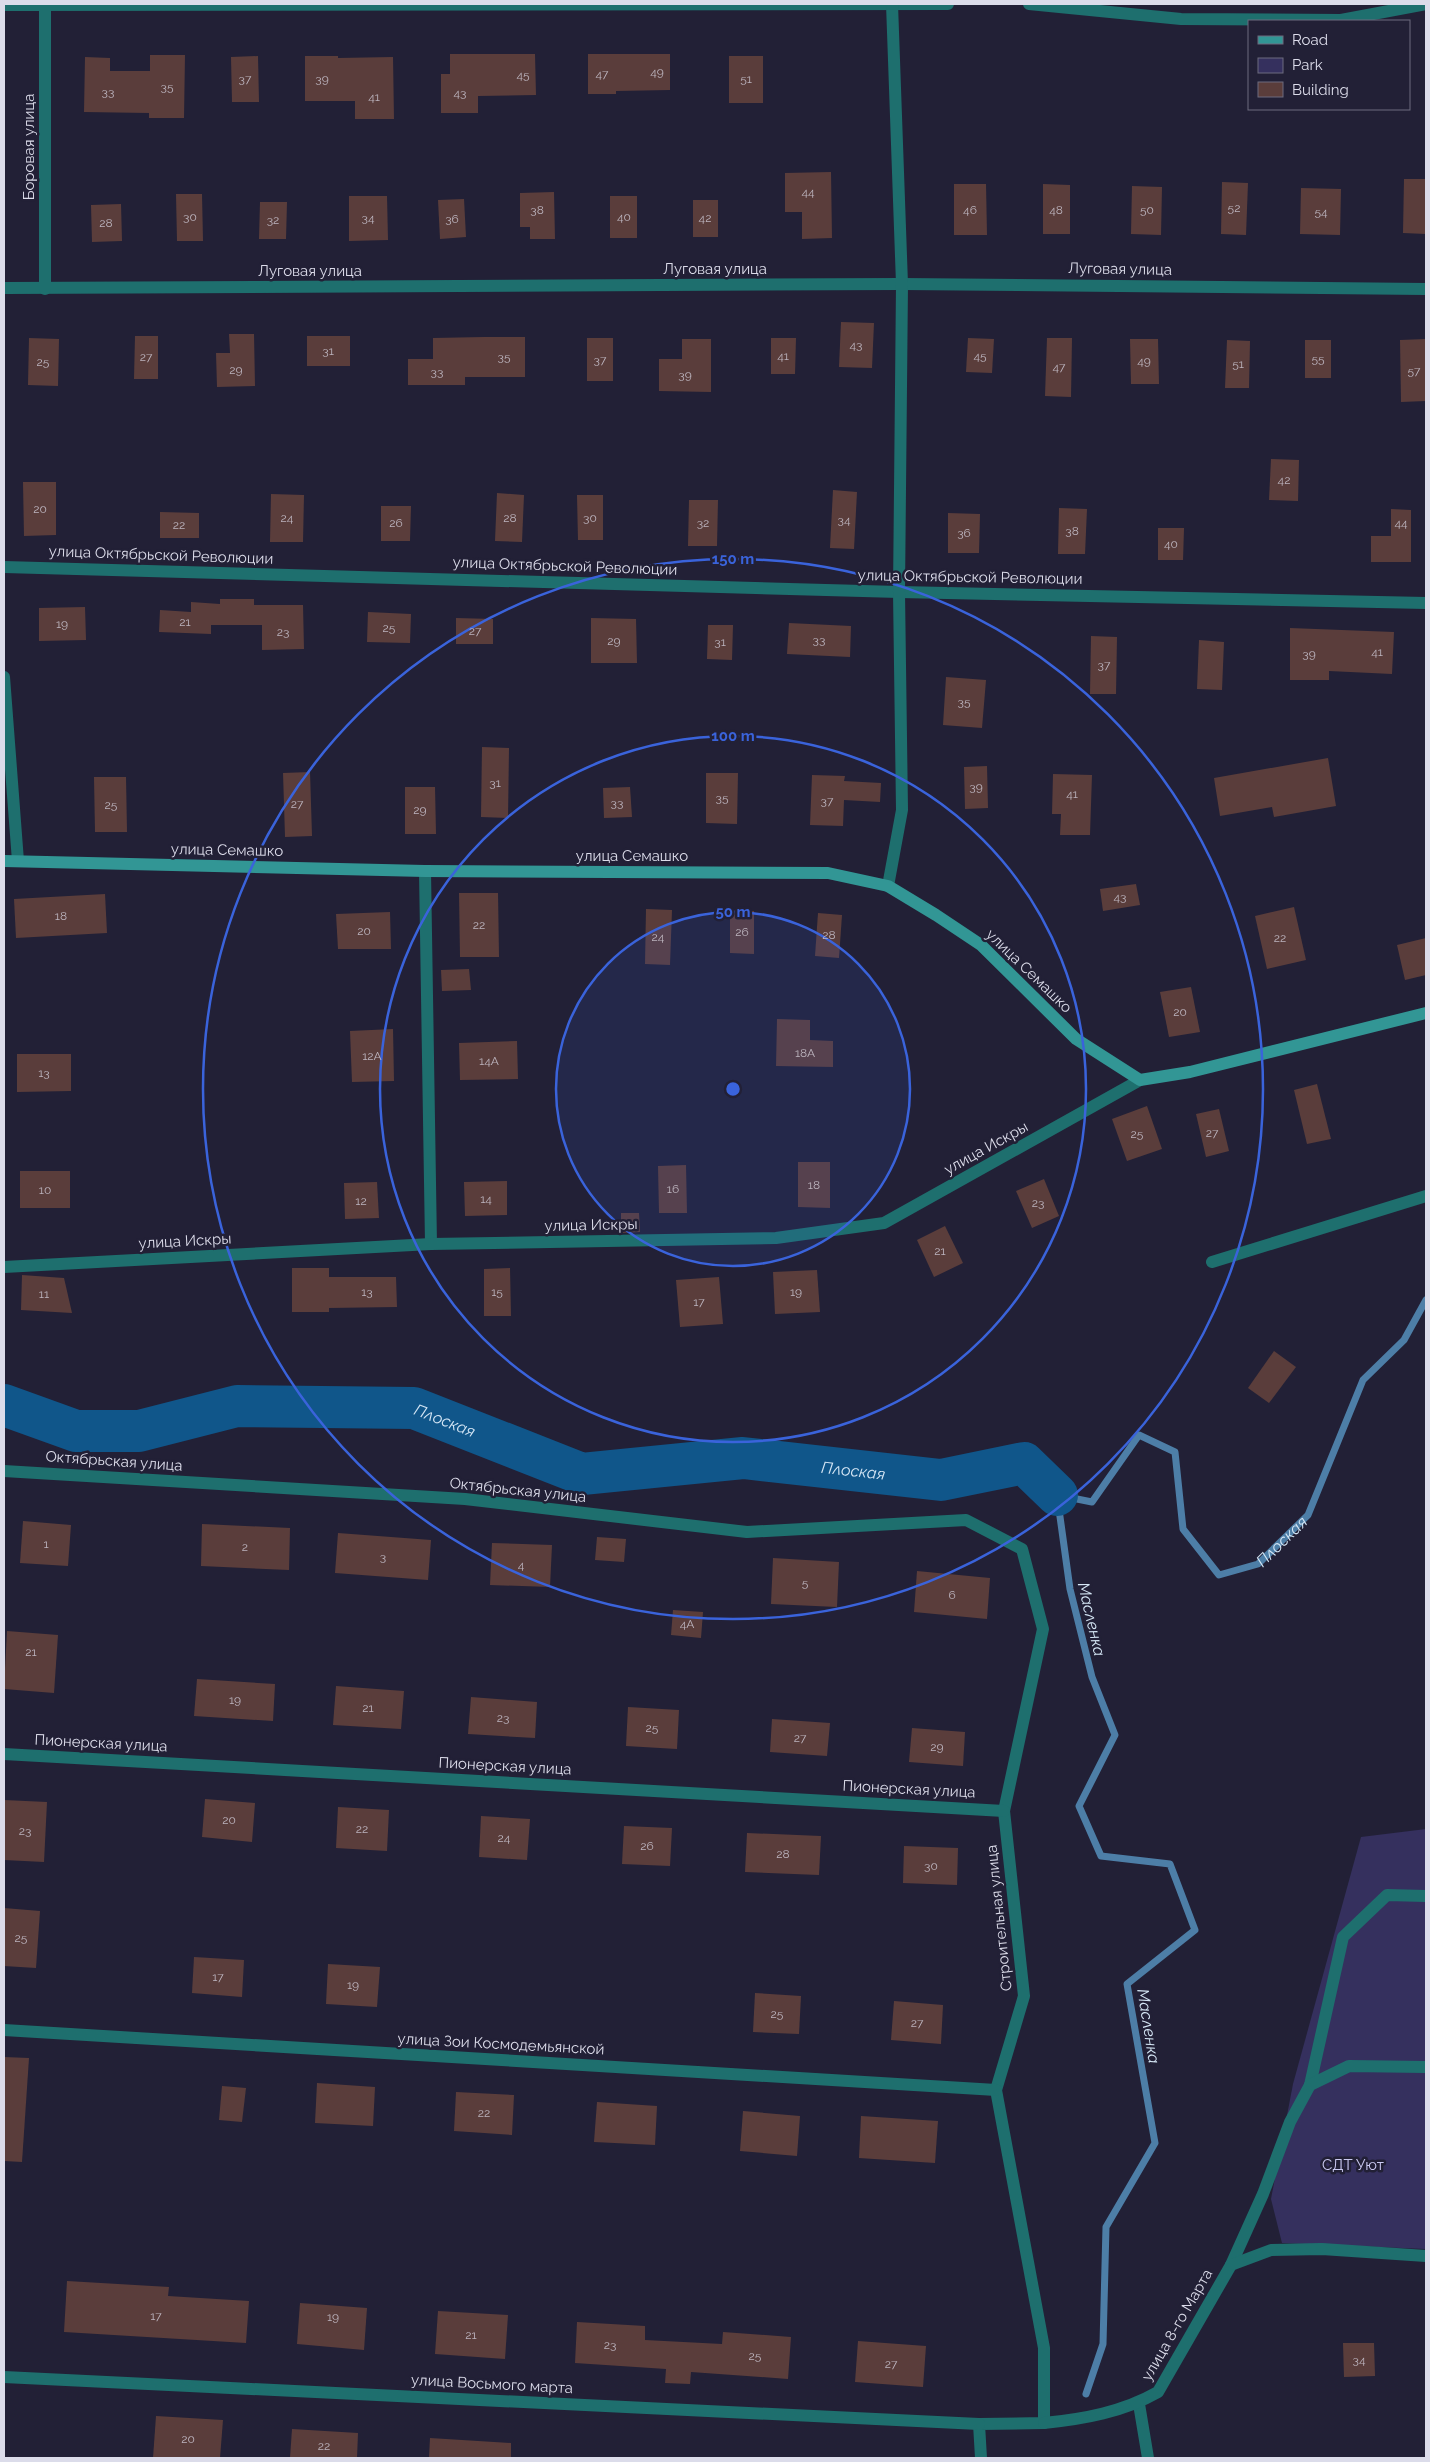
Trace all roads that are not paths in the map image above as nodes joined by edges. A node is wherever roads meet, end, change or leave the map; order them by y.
1 (45, 4) edge
2 (892, 4) edge
3 (948, 4) edge
4 (1028, 4) edge
5 (1426, 4) edge
6 (4, 5) edge
7 (902, 284) junction
8 (4, 288) edge
9 (45, 289) junction
10 (1426, 289) edge
11 (4, 567) edge
12 (899, 592) junction
13 (1426, 603) edge
14 (4, 677) edge
15 (4, 861) edge
16 (18, 861) junction
17 (425, 871) junction
18 (888, 886) junction
19 (1426, 1013) edge
20 (1140, 1080) junction
21 (1426, 1196) edge
22 (430, 1244) junction
23 (1212, 1262) dead end
24 (4, 1267) edge
25 (4, 1471) edge
26 (1022, 1549) joint
27 (4, 1754) edge
28 (1004, 1811) junction
29 (1426, 1896) edge
30 (4, 2030) edge
31 (1426, 2067) edge
32 (1310, 2085) junction
33 (996, 2090) junction
34 (1426, 2256) edge
35 (1231, 2265) junction
36 (4, 2377) edge
37 (1139, 2404) junction
38 (1044, 2423) junction
39 (979, 2424) junction
40 (981, 2458) edge
41 (1148, 2458) edge

1 - 2 street
1 - 6 street
1 - 9 street, Боровая улица
2 - 3 street
2 - 7 street
4 - 5 street
7 - 9 street, Луговая улица
7 - 10 street, Луговая улица
7 - 12 street
8 - 9 street, Луговая улица
11 - 12 street, улица Октябрьской Революции
12 - 13 street, улица Октябрьской Революции
12 - 18 street
14 - 16 street
15 - 16 main road, улица Семашко
16 - 17 main road, улица Семашко
17 - 18 main road, улица Семашко
17 - 22 street
18 - 20 main road, улица Семашко
19 - 20 main road
20 - 22 street, улица Искры
21 - 23 street
22 - 24 street, улица Искры
25 - 26 street, Октябрьская улица
26 - 28 street, Строительная улица
27 - 28 street, Пионерская улица
28 - 33 street, Строительная улица
29 - 32 street
30 - 33 street, улица Зои Космодемьянской
31 - 32 street
32 - 35 street
33 - 38 street, Строительная улица
34 - 35 street, улица 8-го Марта
35 - 37 street, улица 8-го Марта
36 - 39 street, улица Восьмого марта
37 - 38 street, улица 8-го Марта
37 - 41 street
38 - 39 street
39 - 40 street

